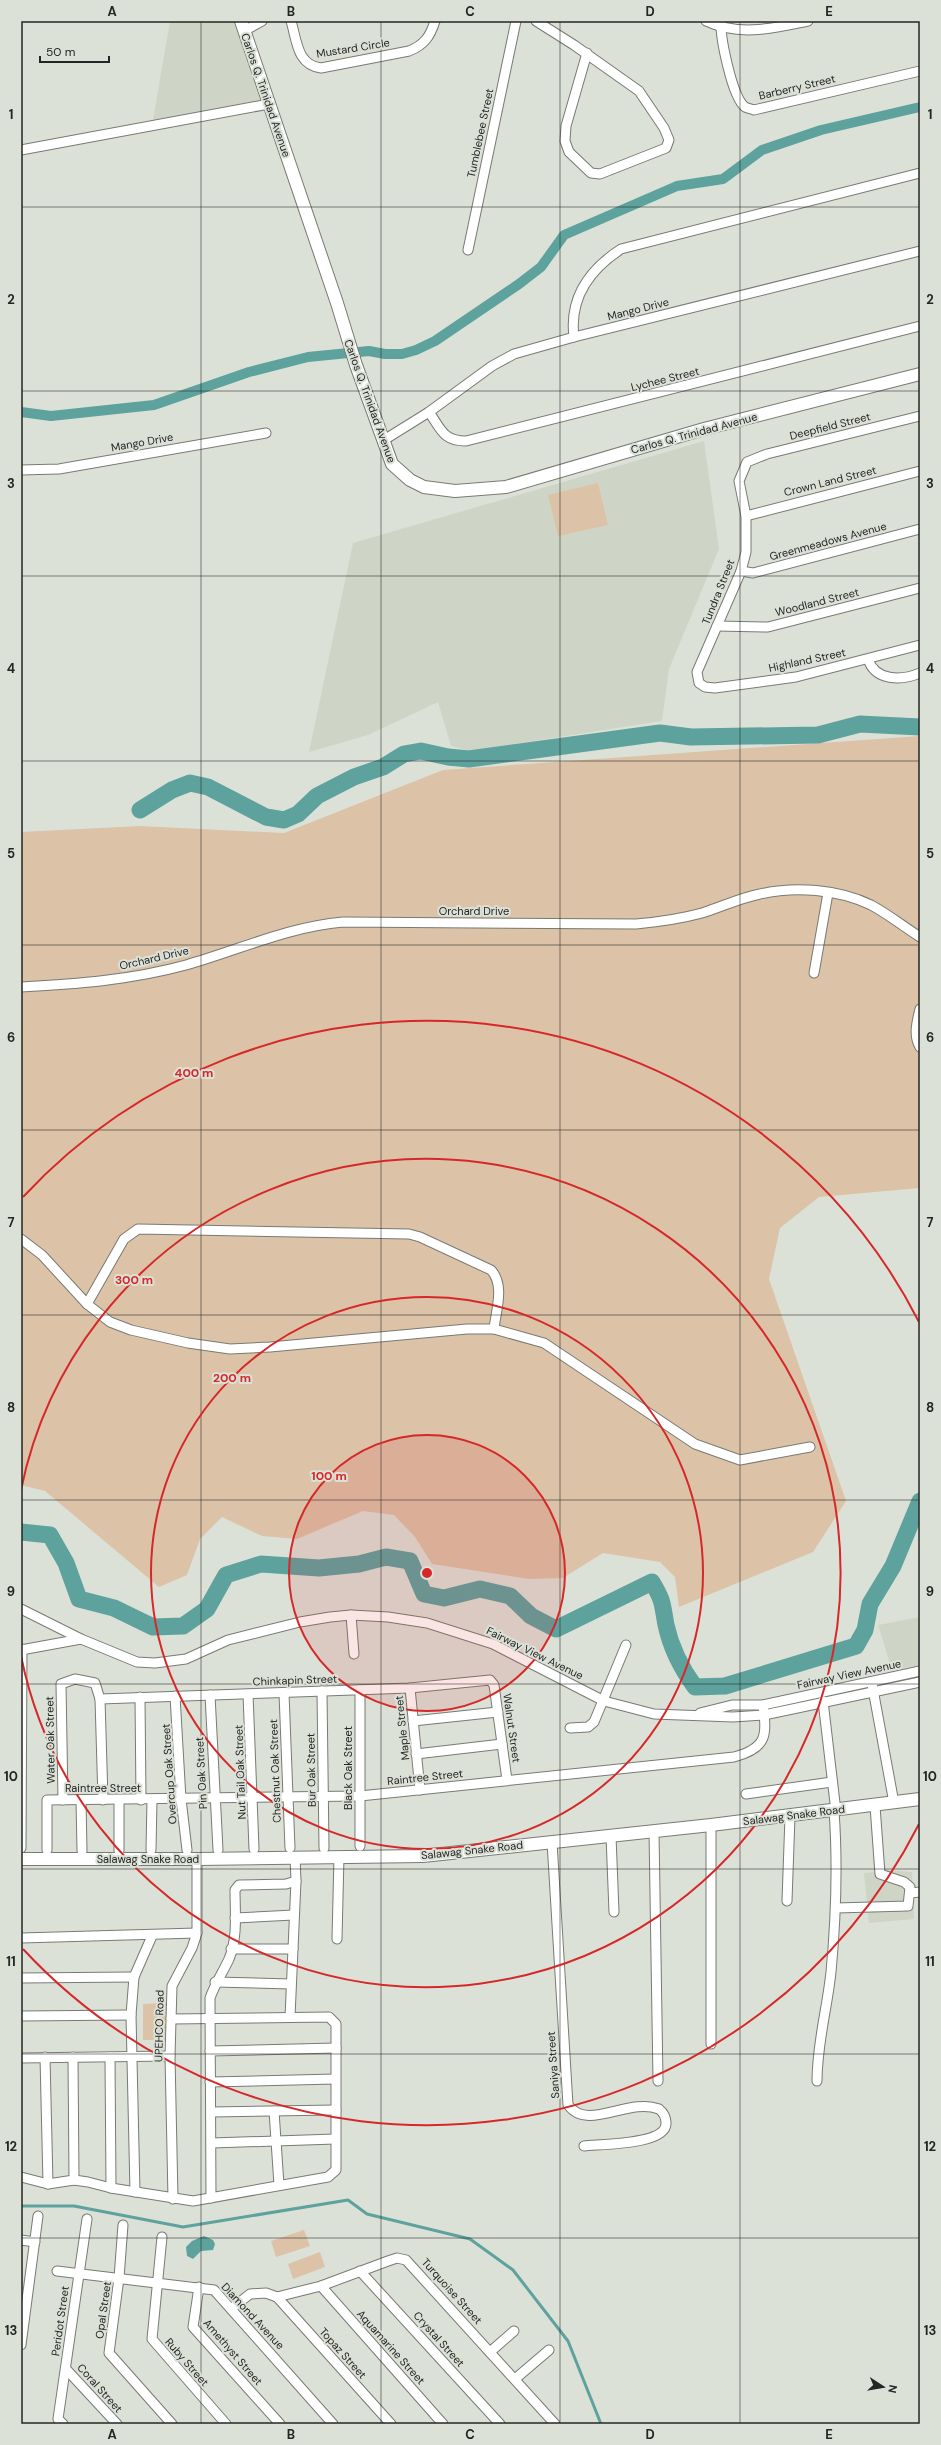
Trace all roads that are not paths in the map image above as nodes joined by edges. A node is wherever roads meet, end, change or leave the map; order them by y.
1 (262, 21) edge
2 (291, 21) edge
3 (435, 21) edge
4 (516, 21) edge
5 (536, 21) edge
6 (706, 21) edge
7 (808, 21) edge
8 (721, 24) edge
9 (242, 26) edge
10 (587, 54) junction
11 (920, 71) edge
12 (269, 104) junction
13 (21, 150) edge
14 (920, 173) edge
15 (468, 250) dead end
16 (920, 251) edge
17 (920, 326) edge
18 (574, 337) junction
19 (920, 374) edge
20 (429, 412) junction
21 (920, 416) edge
22 (266, 433) dead end
23 (384, 440) junction
24 (747, 462) joint
25 (21, 470) edge
26 (920, 471) edge
27 (746, 516) junction
28 (920, 529) edge
29 (741, 571) junction
30 (920, 588) edge
31 (717, 626) junction
32 (920, 645) edge
33 (868, 659) junction
34 (920, 673) edge
35 (699, 683) joint
36 (828, 893) junction
37 (920, 937) edge
38 (814, 973) dead end
39 (21, 987) edge
40 (920, 1009) edge
41 (920, 1047) edge
42 (21, 1239) edge
43 (87, 1304) junction
44 (494, 1329) junction
45 (810, 1447) dead end
46 (21, 1609) edge
47 (351, 1615) junction
48 (82, 1639) junction
49 (626, 1645) dead end
50 (22, 1649) edge
51 (354, 1654) dead end
52 (920, 1671) edge
53 (490, 1680) joint
54 (872, 1681) junction
55 (920, 1682) edge
56 (410, 1688) junction
57 (360, 1690) junction
58 (874, 1690) junction
59 (322, 1691) junction
60 (284, 1692) junction
61 (248, 1694) junction
62 (210, 1695) junction
63 (175, 1696) junction
64 (140, 1697) junction
65 (100, 1699) junction
66 (604, 1701) junction
67 (823, 1701) junction
68 (763, 1705) junction
69 (498, 1712) junction
70 (689, 1715) junction
71 (764, 1715) junction
72 (413, 1721) junction
73 (570, 1728) dead end
74 (502, 1744) junction
75 (416, 1754) junction
76 (507, 1780) junction
77 (832, 1782) junction
78 (420, 1790) junction
79 (746, 1794) dead end
80 (360, 1796) junction
81 (287, 1798) junction
82 (323, 1798) junction
83 (182, 1799) junction
84 (214, 1799) junction
85 (254, 1799) junction
86 (920, 1799) edge
87 (63, 1800) junction
88 (81, 1800) junction
89 (103, 1800) junction
90 (119, 1800) junction
91 (141, 1800) junction
92 (152, 1800) junction
93 (894, 1803) junction
94 (21, 1804) edge
95 (835, 1806) junction
96 (875, 1806) junction
97 (790, 1816) junction
98 (711, 1825) junction
99 (654, 1831) junction
100 (611, 1836) junction
101 (552, 1842) junction
102 (360, 1846) dead end
103 (21, 1848) edge
104 (324, 1848) dead end
105 (254, 1849) dead end
106 (47, 1850) dead end
107 (151, 1850) dead end
108 (187, 1850) dead end
109 (218, 1850) dead end
110 (82, 1851) dead end
111 (119, 1851) dead end
112 (292, 1853) junction
113 (339, 1856) junction
114 (21, 1859) edge
115 (197, 1859) junction
116 (296, 1881) junction
117 (920, 1892) edge
118 (910, 1893) junction
119 (787, 1901) dead end
120 (836, 1908) junction
121 (614, 1912) dead end
122 (294, 1915) junction
123 (235, 1918) junction
124 (197, 1934) junction
125 (152, 1936) junction
126 (21, 1938) edge
127 (336, 1939) dead end
128 (231, 1949) junction
129 (293, 1949) junction
130 (134, 1977) junction
131 (21, 1978) edge
132 (216, 1982) junction
133 (292, 1984) junction
134 (131, 2015) junction
135 (21, 2016) edge
136 (290, 2017) junction
137 (210, 2018) junction
138 (171, 2019) junction
139 (711, 2044) dead end
140 (336, 2048) junction
141 (210, 2051) junction
142 (170, 2056) junction
143 (45, 2057) junction
144 (73, 2057) junction
145 (110, 2057) junction
146 (134, 2057) junction
147 (21, 2058) edge
148 (335, 2078) junction
149 (658, 2081) dead end
150 (816, 2081) dead end
151 (210, 2082) junction
152 (336, 2110) junction
153 (274, 2111) junction
154 (211, 2112) junction
155 (335, 2139) junction
156 (276, 2141) junction
157 (212, 2143) junction
158 (584, 2146) dead end
159 (21, 2178) edge
160 (74, 2180) junction
161 (48, 2184) junction
162 (279, 2184) junction
163 (111, 2188) junction
164 (135, 2192) junction
165 (211, 2198) junction
166 (173, 2199) junction
167 (38, 2216) dead end
168 (87, 2218) dead end
169 (122, 2224) dead end
170 (162, 2237) dead end
171 (21, 2240) edge
172 (35, 2242) junction
173 (57, 2271) dead end
174 (360, 2271) junction
175 (79, 2274) junction
176 (21, 2275) edge
177 (31, 2277) junction
178 (119, 2278) junction
179 (157, 2282) junction
180 (321, 2286) junction
181 (199, 2287) junction
182 (277, 2297) junction
183 (24, 2307) edge
184 (232, 2308) junction
185 (514, 2331) dead end
186 (21, 2342) edge
187 (549, 2350) dead end
188 (490, 2352) junction
189 (66, 2369) junction
190 (515, 2379) junction
191 (63, 2424) edge
192 (116, 2424) edge
193 (172, 2424) edge
194 (226, 2424) edge
195 (280, 2424) edge
196 (333, 2424) edge
197 (391, 2424) edge
198 (443, 2424) edge
199 (500, 2424) edge
200 (555, 2424) edge

1 - 9 street
2 - 3 street, Mustard Circle
4 - 15 street, Tumblebee Street
5 - 10 street
6 - 8 street
7 - 8 street
8 - 11 street, Barberry Street
9 - 12 main road, Carlos Q. Trinidad Avenue
10 - 10 street
12 - 13 street
12 - 23 main road, Carlos Q. Trinidad Avenue
14 - 18 street
16 - 18 street, Mango Drive
17 - 20 street, Lychee Street
18 - 20 street, Mango Drive
19 - 23 main road, Carlos Q. Trinidad Avenue
20 - 23 street, Mango Drive
21 - 24 street, Deepfield Street
22 - 25 street, Mango Drive
24 - 27 street, Tundra Street
26 - 27 street, Crown Land Street
27 - 29 street, Tundra Street
28 - 29 street, Greenmeadows Avenue
29 - 31 street, Tundra Street
30 - 31 street, Woodland Street
31 - 35 street, Tundra Street
32 - 33 street, Highland Street
33 - 34 street
33 - 35 street, Highland Street
36 - 37 street, Orchard Drive
36 - 38 street
36 - 39 street, Orchard Drive
40 - 41 street
42 - 43 street
43 - 44 street
43 - 44 street
44 - 45 street
46 - 48 street, Fairway View Avenue
47 - 48 street, Fairway View Avenue
47 - 51 street
47 - 66 street, Fairway View Avenue
48 - 50 street
49 - 66 street
50 - 94 street
52 - 54 street, Fairway View Avenue
53 - 56 street, Chinkapin Street
53 - 69 street, Walnut Street
54 - 58 street
54 - 68 street, Fairway View Avenue
55 - 58 street, Fairway View Avenue
56 - 57 street, Chinkapin Street
56 - 72 street, Maple Street
57 - 59 street, Chinkapin Street
57 - 80 street, Black Oak Street
58 - 67 street, Fairway View Avenue
58 - 93 street
59 - 60 street, Chinkapin Street
59 - 82 street, Bur Oak Street
60 - 61 street, Chinkapin Street
60 - 81 street, Chestnut Oak Street
61 - 62 street, Chinkapin Street
61 - 85 street, Nut Tail Oak Street
62 - 63 street, Chinkapin Street
62 - 84 street, Pin Oak Street
63 - 64 street, Chinkapin Street
63 - 83 street, Overcup Oak Street
64 - 65 street, Chinkapin Street
64 - 91 street
65 - 87 street, Water Oak Street
65 - 89 street
66 - 70 street, Fairway View Avenue
66 - 73 street
67 - 71 street, Fairway View Avenue
67 - 77 street
68 - 70 street, Fairway View Avenue
68 - 71 street, Raintree Street
69 - 72 street
69 - 74 street, Walnut Street
70 - 71 street, Fairway View Avenue
71 - 76 street, Raintree Street
72 - 75 street, Maple Street
74 - 75 street
74 - 76 street, Walnut Street
75 - 78 street, Maple Street
76 - 78 street, Raintree Street
77 - 79 street
77 - 95 street
78 - 80 street, Raintree Street
80 - 82 street, Raintree Street
80 - 102 street, Black Oak Street
81 - 82 street, Raintree Street
81 - 85 street, Raintree Street
81 - 112 street, Chestnut Oak Street
82 - 104 street, Bur Oak Street
83 - 84 street, Raintree Street
83 - 92 street, Raintree Street
83 - 108 street, Overcup Oak Street
84 - 85 street, Raintree Street
84 - 109 street, Pin Oak Street
85 - 105 street, Nut Tail Oak Street
86 - 93 main road, Salawag Snake Road
87 - 88 street, Raintree Street
87 - 106 street, Raintree Street
88 - 89 street, Raintree Street
88 - 110 street
89 - 90 street, Raintree Street
90 - 91 street, Raintree Street
90 - 111 street
91 - 92 street, Raintree Street
92 - 107 street
93 - 96 main road, Salawag Snake Road
94 - 103 street
95 - 96 main road, Salawag Snake Road
95 - 97 main road, Salawag Snake Road
95 - 120 street
96 - 118 street
97 - 98 main road, Salawag Snake Road
97 - 119 street
98 - 99 main road, Salawag Snake Road
98 - 139 street
99 - 100 main road, Salawag Snake Road
99 - 149 street
100 - 101 main road, Salawag Snake Road
100 - 121 street
101 - 113 main road, Salawag Snake Road
101 - 158 street, Saniya Street
112 - 113 main road, Salawag Snake Road
112 - 115 main road, Salawag Snake Road
112 - 116 street, Chestnut Oak Street
113 - 127 street
114 - 115 main road, Salawag Snake Road
115 - 124 street, UPEHCO Road
116 - 122 street, Chestnut Oak Street
116 - 123 street
117 - 118 street
118 - 120 street
120 - 150 street
122 - 123 street
122 - 129 street, Chestnut Oak Street
123 - 128 street
124 - 125 street
124 - 138 street, UPEHCO Road
125 - 126 street
125 - 130 street
128 - 129 street
128 - 132 street
129 - 133 street, Chestnut Oak Street
130 - 131 street
130 - 134 street
132 - 133 street
132 - 137 street
133 - 136 street, Chestnut Oak Street
134 - 135 street
134 - 146 street
136 - 137 street
136 - 140 street
137 - 138 street
137 - 141 street
138 - 142 street, UPEHCO Road
140 - 141 street
140 - 148 street
141 - 151 street
142 - 146 street
142 - 166 street, UPEHCO Road
143 - 144 street
143 - 147 street
143 - 161 street
144 - 145 street
144 - 160 street
145 - 146 street
145 - 163 street
146 - 164 street
148 - 151 street
148 - 152 street
151 - 154 street
152 - 153 street
152 - 155 street
153 - 154 street
153 - 156 street
154 - 157 street
155 - 156 street
155 - 162 street
156 - 157 street
156 - 162 street
157 - 165 street
159 - 161 street
160 - 161 street
160 - 163 street
162 - 165 street
163 - 164 street
164 - 166 street
165 - 166 street
167 - 172 street
168 - 175 street, Peridot Street
169 - 178 street, Opal Street
170 - 179 street, Ruby Street
171 - 172 street
172 - 177 street
173 - 175 street, Diamond Avenue
174 - 180 street, Turquoise Street
174 - 188 street, Turquoise Street
174 - 199 street, Crystal Street
175 - 178 street, Diamond Avenue
175 - 189 street, Peridot Street
176 - 177 street
177 - 183 street
178 - 179 street, Diamond Avenue
178 - 193 street, Opal Street
179 - 181 street, Diamond Avenue
179 - 194 street, Ruby Street
180 - 182 street, Turquoise Street
180 - 198 street, Aquamarine Street
181 - 184 street, Diamond Avenue
181 - 195 street, Amethyst Street
182 - 184 street, Turquoise Street
182 - 197 street, Topaz Street
183 - 186 street
184 - 196 street, Diamond Avenue
185 - 188 street
187 - 190 street
188 - 190 street, Turquoise Street
189 - 191 street, Peridot Street
189 - 192 street, Coral Street
190 - 200 street, Turquoise Street

